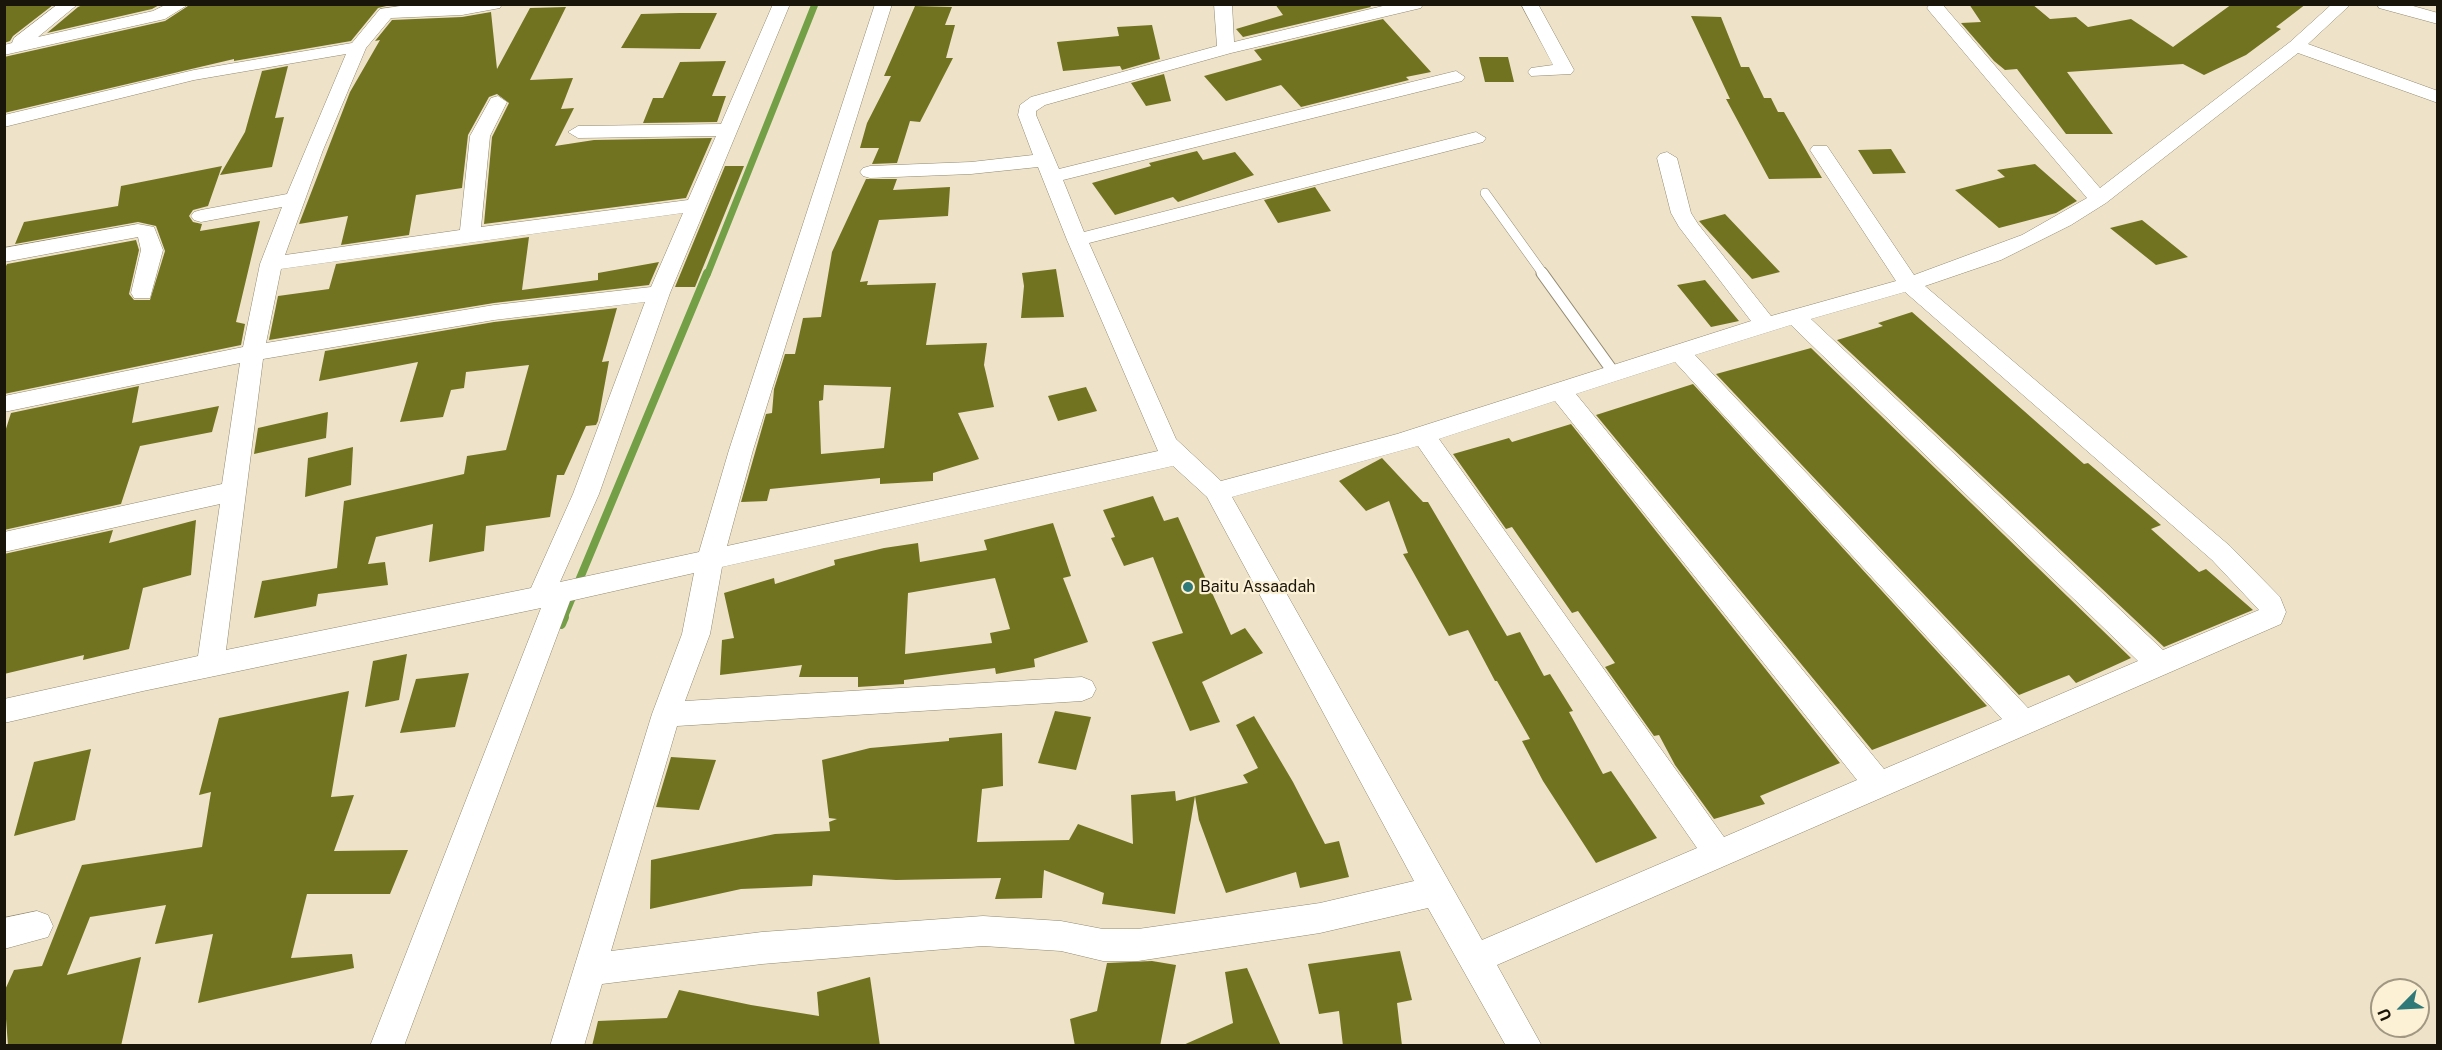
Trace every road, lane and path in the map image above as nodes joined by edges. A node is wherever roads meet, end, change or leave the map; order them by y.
1 (70, 4) edge
2 (181, 4) edge
3 (494, 4) edge
4 (782, 4) edge
5 (884, 4) edge
6 (1223, 4) edge
7 (1415, 4) edge
8 (1528, 4) edge
9 (2343, 4) edge
10 (2385, 4) edge
11 (421, 7) edge
12 (1936, 8) dead end
13 (2438, 19) edge
14 (2296, 46) junction
15 (358, 47) junction
16 (9, 49) edge
17 (1226, 49) junction
18 (1537, 72) dead end
19 (1456, 77) dead end
20 (2438, 98) edge
21 (498, 102) dead end
22 (4, 121) edge
23 (729, 130) junction
24 (578, 132) dead end
25 (1476, 138) dead end
26 (1820, 150) dead end
27 (1667, 158) dead end
28 (1049, 168) junction
29 (870, 172) dead end
30 (1485, 193) dead end
31 (296, 198) junction
32 (2099, 199) junction
33 (698, 205) junction
34 (201, 216) dead end
35 (470, 235) junction
36 (1077, 240) junction
37 (4, 255) edge
38 (271, 264) junction
39 (1910, 284) junction
40 (142, 293) dead end
41 (659, 293) junction
42 (1795, 315) junction
43 (1766, 325) junction
44 (253, 352) junction
45 (1679, 352) junction
46 (1614, 373) junction
47 (1560, 390) junction
48 (4, 404) edge
49 (1423, 435) junction
50 (1176, 456) junction
51 (1216, 490) junction
52 (234, 491) junction
53 (4, 542) edge
54 (699, 561) junction
55 (557, 594) junction
56 (2160, 664) junction
57 (210, 666) junction
58 (1082, 689) dead end
59 (4, 711) edge
60 (666, 714) junction
61 (2023, 722) junction
62 (1880, 786) junction
63 (1718, 853) junction
64 (1436, 891) junction
65 (37, 926) dead end
66 (4, 934) edge
67 (1476, 958) junction
68 (588, 970) junction
69 (387, 1046) edge
70 (567, 1046) edge
71 (1525, 1046) edge

1 - 16 street
2 - 16 street
3 - 11 street
4 - 23 street
5 - 54 street
6 - 17 street
7 - 17 street
8 - 18 street
9 - 14 street
10 - 13 street
11 - 15 street
12 - 32 street
14 - 20 street
14 - 32 street
15 - 22 street
15 - 31 street
17 - 28 street
19 - 28 street
21 - 35 street
23 - 24 street
23 - 33 street
25 - 36 street
26 - 39 street
27 - 43 street
28 - 29 street
28 - 36 street
30 - 46 lane
31 - 34 street
31 - 38 street
32 - 39 street
33 - 35 street
33 - 41 street
35 - 38 street
36 - 50 street
37 - 40 street
38 - 44 street
39 - 42 street
39 - 56 street
41 - 44 street
41 - 55 street
42 - 43 street
42 - 56 street
43 - 45 street
44 - 48 street
44 - 52 street
45 - 46 street
45 - 61 street
46 - 47 street
47 - 49 street
47 - 62 street
49 - 51 street
49 - 63 street
50 - 51 street
50 - 54 street
51 - 64 street
52 - 53 street
52 - 57 street
54 - 55 street
54 - 60 street
55 - 57 street
55 - 69 street
56 - 61 street
57 - 59 street
58 - 60 street
60 - 68 street
61 - 62 street
62 - 63 street
63 - 67 street
64 - 67 street
64 - 68 street
65 - 66 street
67 - 71 street
68 - 70 street

